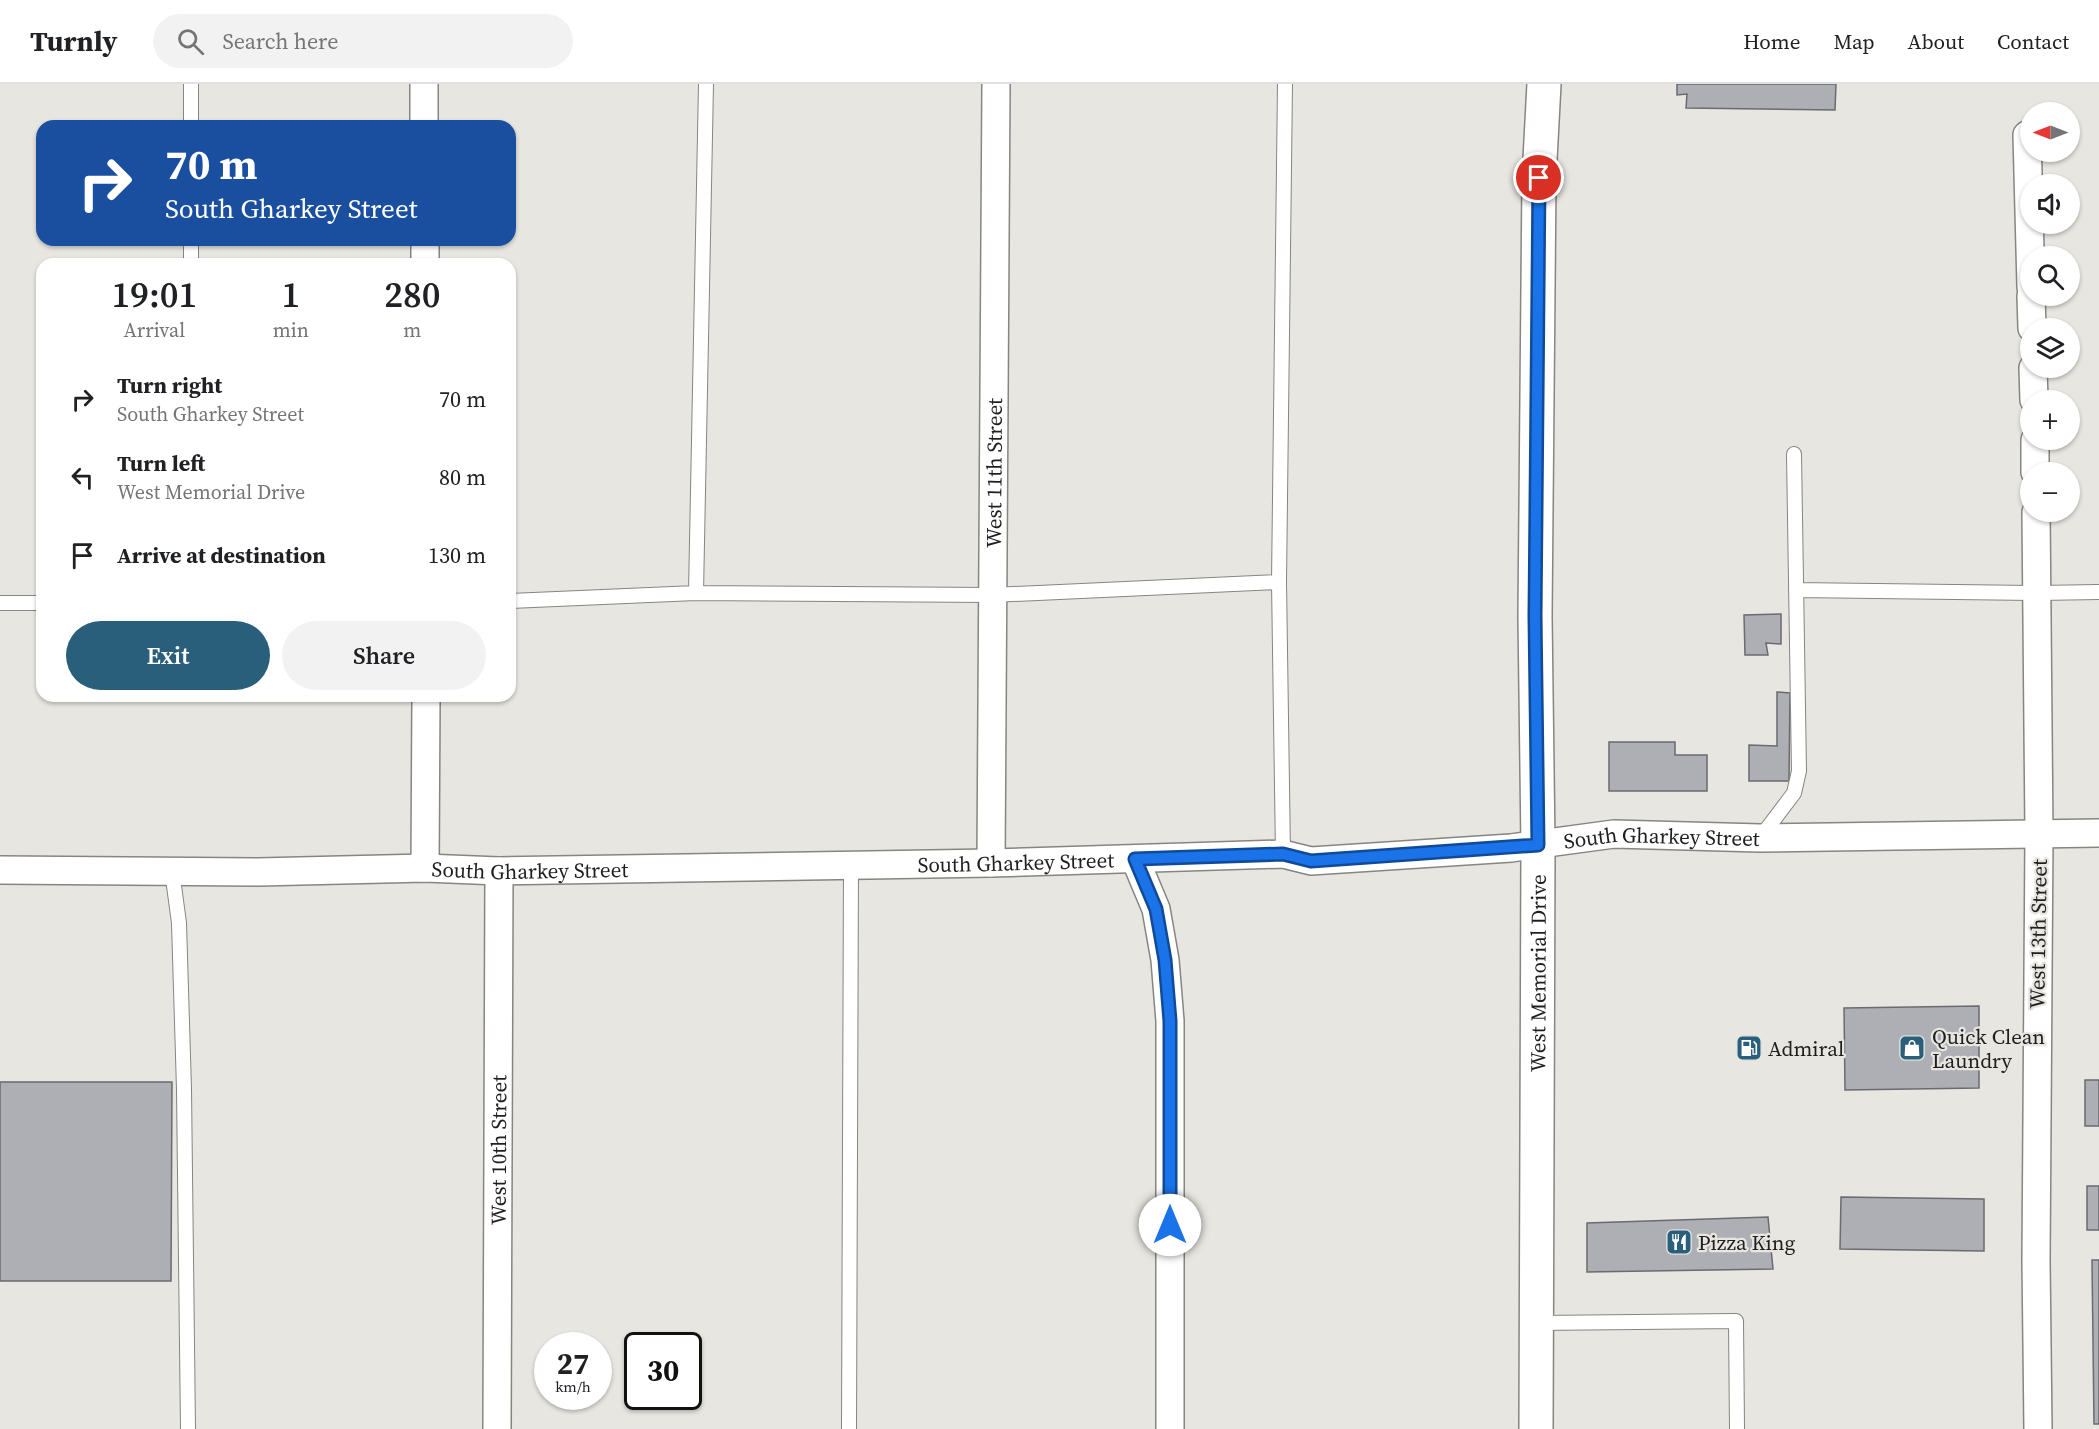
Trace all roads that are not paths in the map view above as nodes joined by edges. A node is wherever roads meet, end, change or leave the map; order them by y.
1 (191, 84) edge
2 (424, 84) edge
3 (706, 84) edge
4 (996, 84) edge
5 (1285, 84) edge
6 (1544, 84) edge
7 (191, 120) edge
8 (424, 120) edge
9 (2028, 162) edge
10 (2030, 246) edge
11 (1794, 454) dead end
12 (2036, 522) edge
13 (1280, 582) junction
14 (1796, 590) junction
15 (2099, 592) edge
16 (696, 593) junction
17 (2038, 593) junction
18 (993, 595) junction
19 (516, 601) edge
20 (0, 603) edge
21 (36, 603) edge
22 (426, 702) edge
23 (2099, 833) edge
24 (2039, 834) junction
25 (1760, 838) junction
26 (1538, 845) junction
27 (1283, 854) junction
28 (1135, 859) junction
29 (991, 863) junction
30 (851, 865) junction
31 (425, 868) junction
32 (0, 870) edge
33 (172, 871) junction
34 (499, 871) junction
35 (1536, 1323) junction
36 (188, 1429) edge
37 (498, 1429) edge
38 (849, 1429) edge
39 (1170, 1429) edge
40 (1536, 1429) edge
41 (1737, 1429) edge
42 (2038, 1429) edge

1 - 7 lane
2 - 8 street
3 - 16 lane
4 - 18 street, West 11th Street
5 - 13 lane
6 - 26 main road, West Memorial Drive
9 - 10 street
11 - 14 lane
12 - 17 street, West 13th Street
13 - 18 lane
13 - 27 lane
14 - 17 lane
14 - 25 lane
15 - 17 lane
16 - 18 lane
16 - 19 lane
17 - 24 street, West 13th Street
18 - 29 street, West 11th Street
20 - 21 lane
22 - 31 street
23 - 24 street, South Gharkey Street
24 - 25 street, South Gharkey Street
24 - 42 street, West 13th Street
25 - 26 street, South Gharkey Street
26 - 27 street, South Gharkey Street
26 - 35 main road, West Memorial Drive
27 - 28 street, South Gharkey Street
28 - 29 street, South Gharkey Street
28 - 39 street
29 - 30 street, South Gharkey Street
30 - 34 street, South Gharkey Street
30 - 38 lane
31 - 33 street, South Gharkey Street
31 - 34 street, South Gharkey Street
32 - 33 street, South Gharkey Street
33 - 36 lane
34 - 37 street, West 10th Street
35 - 40 main road, West Memorial Drive
35 - 41 lane

